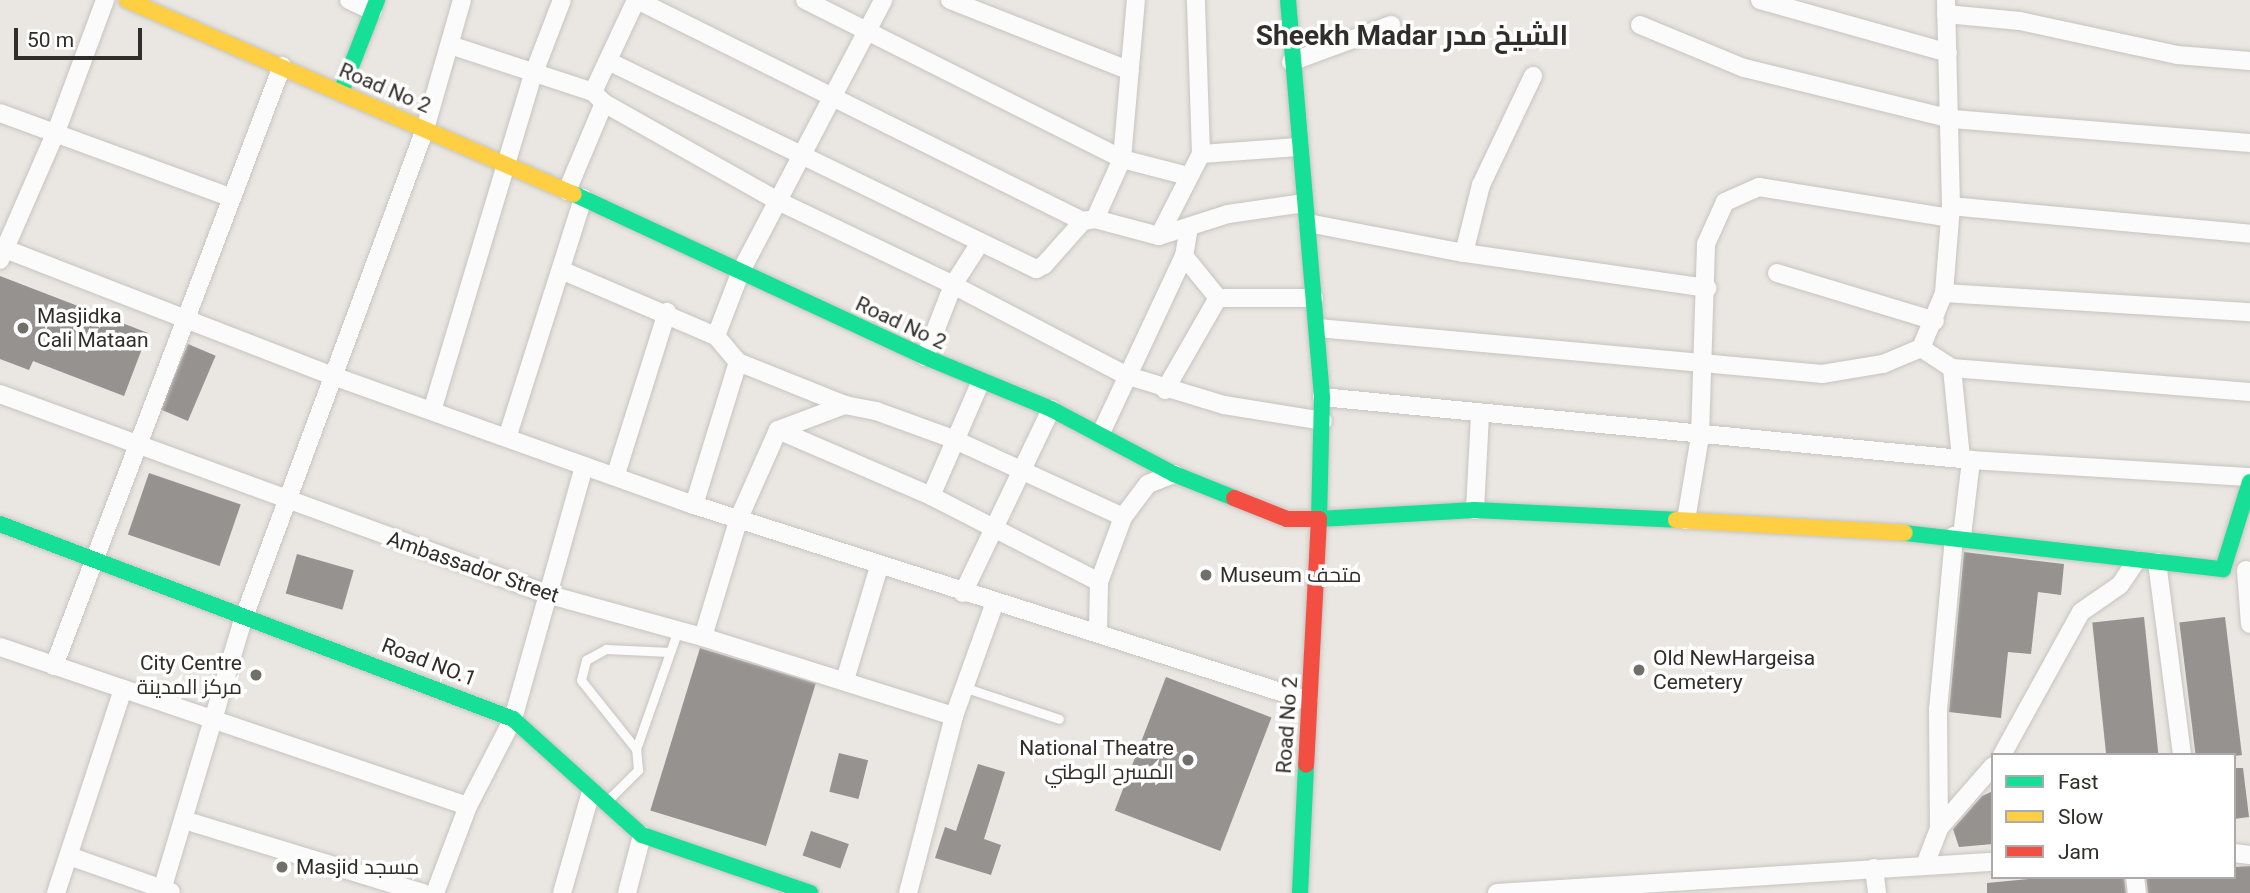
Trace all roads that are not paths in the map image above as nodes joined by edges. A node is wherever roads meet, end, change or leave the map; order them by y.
1 (105, 0) edge
2 (127, 0) edge
3 (349, 0) edge
4 (462, 0) edge
5 (562, 0) edge
6 (637, 0) edge
7 (805, 0) edge
8 (883, 0) edge
9 (950, 0) edge
10 (1136, 0) edge
11 (1196, 0) edge
12 (1288, 0) edge
13 (1760, 0) edge
14 (375, 6) edge
15 (1946, 7) edge
16 (1391, 25) dead end
17 (1640, 25) dead end
18 (867, 30) junction
19 (450, 45) junction
20 (1948, 53) junction
21 (2250, 61) edge
22 (610, 62) junction
23 (1291, 62) junction
24 (282, 66) junction
25 (1130, 71) junction
26 (533, 75) junction
27 (1534, 76) dead end
28 (341, 92) junction
29 (598, 97) junction
30 (830, 97) junction
31 (0, 113) edge
32 (1952, 119) junction
33 (425, 129) junction
34 (56, 132) junction
35 (2250, 143) edge
36 (1298, 147) junction
37 (1201, 154) junction
38 (802, 156) junction
39 (1122, 159) junction
40 (508, 164) junction
41 (1188, 176) junction
42 (575, 195) junction
43 (230, 197) junction
44 (778, 201) junction
45 (1304, 204) junction
46 (1951, 212) junction
47 (1089, 220) junction
48 (1308, 223) junction
49 (1189, 227) junction
50 (2250, 234) edge
51 (1159, 236) junction
52 (980, 243) junction
53 (2, 252) edge
54 (1464, 253) junction
55 (1184, 256) junction
56 (561, 270) junction
57 (741, 271) junction
58 (1777, 273) dead end
59 (953, 285) junction
60 (1707, 288) junction
61 (1944, 293) junction
62 (1218, 298) junction
63 (1314, 298) junction
64 (667, 312) junction
65 (2250, 312) edge
66 (185, 317) junction
67 (1935, 321) junction
68 (1318, 328) junction
69 (716, 336) junction
70 (1921, 348) junction
71 (925, 357) junction
72 (738, 362) junction
73 (1703, 363) junction
74 (1952, 368) junction
75 (1125, 375) junction
76 (336, 377) junction
77 (981, 381) junction
78 (1165, 390) junction
79 (2250, 392) edge
80 (0, 394) edge
81 (1322, 397) junction
82 (845, 405) junction
83 (1051, 409) junction
84 (432, 411) junction
85 (1480, 413) junction
86 (1323, 421) junction
87 (778, 430) junction
88 (1101, 433) junction
89 (1700, 436) junction
90 (507, 438) junction
91 (953, 439) junction
92 (141, 445) junction
93 (1966, 459) junction
94 (584, 466) junction
95 (1024, 471) junction
96 (616, 474) junction
97 (1174, 474) junction
98 (2250, 480) edge
99 (932, 496) junction
100 (288, 502) junction
101 (694, 505) junction
102 (1475, 510) junction
103 (1123, 517) junction
104 (739, 518) junction
105 (1319, 519) junction
106 (1686, 520) junction
107 (0, 524) edge
108 (998, 529) junction
109 (1958, 536) junction
110 (94, 559) junction
111 (2137, 561) junction
112 (2157, 562) junction
113 (879, 567) junction
114 (2223, 569) junction
115 (2248, 571) edge
116 (1099, 582) junction
117 (963, 593) junction
118 (550, 595) junction
119 (995, 603) junction
120 (244, 617) junction
121 (2250, 624) edge
122 (678, 630) junction
123 (1098, 631) junction
124 (704, 637) junction
125 (0, 647) edge
126 (670, 652) junction
127 (54, 666) junction
128 (845, 680) junction
129 (963, 687) junction
130 (123, 689) junction
131 (1309, 701) junction
132 (954, 716) junction
133 (213, 718) junction
134 (513, 719) junction
135 (1059, 719) dead end
136 (636, 749) junction
137 (2002, 753) edge
138 (2182, 753) edge
139 (1991, 768) edge
140 (597, 798) junction
141 (468, 806) junction
142 (184, 820) junction
143 (1939, 828) junction
144 (642, 835) junction
145 (69, 856) junction
146 (1991, 862) edge
147 (1925, 865) junction
148 (1874, 868) junction
149 (776, 889) edge
150 (166, 892) edge
151 (56, 893) edge
152 (423, 893) edge
153 (435, 893) edge
154 (562, 893) edge
155 (627, 893) edge
156 (810, 893) edge
157 (908, 893) edge
158 (1300, 893) edge
159 (1505, 893) edge
160 (1877, 893) edge

1 - 34 street
2 - 24 main road, Road No 2
3 - 14 street
4 - 19 street
5 - 26 street
6 - 22 street
6 - 30 street
7 - 18 street
8 - 18 street
9 - 25 street
10 - 25 street
11 - 37 street
12 - 23 main road
13 - 20 street
14 - 28 main road
15 - 20 street
15 - 21 street
16 - 23 street
17 - 32 street
18 - 30 street
18 - 39 street
19 - 26 street
19 - 33 street
20 - 32 street
22 - 29 street
22 - 38 street
23 - 36 main road
24 - 28 main road, Road No 2
24 - 43 street
25 - 39 street
26 - 29 street
26 - 40 street
27 - 54 street
28 - 33 main road, Road No 2
29 - 42 street
29 - 44 street
30 - 38 street
30 - 47 street
31 - 34 street
32 - 35 street
32 - 46 street
33 - 40 main road, Road No 2
33 - 76 street
34 - 43 street
34 - 53 street
36 - 37 street
36 - 45 main road
37 - 41 street
38 - 44 street
38 - 52 street
39 - 41 street
39 - 47 street
40 - 42 main road, Road No 2
40 - 84 street
41 - 51 street
42 - 56 street
42 - 57 main road, Road No 2
43 - 66 street
44 - 57 street
44 - 59 street
45 - 48 main road
45 - 49 street
46 - 50 street
46 - 60 street
46 - 61 street
47 - 51 street
47 - 52 street
48 - 54 street
48 - 63 main road
49 - 51 street
49 - 55 street
52 - 59 street
53 - 66 street
54 - 60 street
55 - 62 street
55 - 75 street
56 - 64 street
56 - 90 street
57 - 69 street
57 - 71 main road, Road No 2
58 - 67 street
59 - 71 street
59 - 75 street
60 - 73 street
61 - 65 street
61 - 67 street
62 - 63 street
62 - 78 street
63 - 68 main road
64 - 69 street
64 - 96 street
66 - 76 street
66 - 92 street
67 - 70 street
68 - 73 street
68 - 81 main road
69 - 72 street
70 - 73 street
70 - 74 street
71 - 77 main road, Road No 2
72 - 82 street
72 - 101 street
73 - 89 street
74 - 79 street
74 - 93 street
75 - 78 street
75 - 88 street
76 - 84 street
76 - 100 street
77 - 83 main road, Road No 2
77 - 91 street
78 - 86 street
80 - 92 street, Ambassador Street
81 - 85 street
81 - 86 main road
82 - 87 street
82 - 91 street
83 - 88 main road, Road No 2
83 - 95 street
84 - 90 street
85 - 89 street
85 - 102 street
86 - 105 main road
87 - 99 street
87 - 104 street
88 - 97 main road, Road No 2
89 - 93 street
89 - 106 street
90 - 94 street
91 - 95 street
91 - 99 street
92 - 100 street, Ambassador Street
92 - 110 street
93 - 98 street
93 - 109 street
94 - 96 street
94 - 118 street
95 - 103 street
95 - 108 street
96 - 101 street
97 - 103 street
97 - 105 main road, Road No 2
98 - 114 main road
99 - 108 street
100 - 118 street, Ambassador Street
100 - 120 street
101 - 104 street
102 - 105 main road
102 - 106 main road
103 - 116 street
104 - 113 street
104 - 124 street
105 - 131 main road, Road No 2
106 - 109 main road
107 - 110 main road, Road NO.1
108 - 116 street
108 - 117 street
109 - 111 main road
109 - 143 street
110 - 120 main road, Road NO.1
110 - 127 street
111 - 112 main road
111 - 137 street
112 - 114 main road
112 - 138 street
113 - 117 street
113 - 128 street
114 - 115 street
115 - 121 street
116 - 123 street
117 - 119 street
118 - 122 street, Ambassador Street
118 - 134 street
119 - 123 street
119 - 129 street
120 - 133 street
120 - 134 main road, Road NO.1
122 - 124 street, Ambassador Street
122 - 126 lane
123 - 131 street
124 - 128 street, Ambassador Street
125 - 127 street
126 - 136 lane
126 - 136 lane
127 - 130 street
128 - 132 street, Ambassador Street
129 - 132 street
129 - 135 lane
130 - 133 street
130 - 145 street
131 - 158 main road, Road No 2
132 - 157 street
133 - 141 street
133 - 142 street
134 - 140 main road, Road NO.1
134 - 141 street
136 - 140 lane
139 - 143 street
140 - 144 main road, Road NO.1
140 - 154 street
141 - 153 street
142 - 150 street
142 - 152 street
143 - 147 street
144 - 149 main road, Road NO.1
144 - 155 street
145 - 150 street
145 - 151 street
146 - 147 street
147 - 148 street
148 - 159 street
148 - 160 street
149 - 156 main road, Road NO.1

